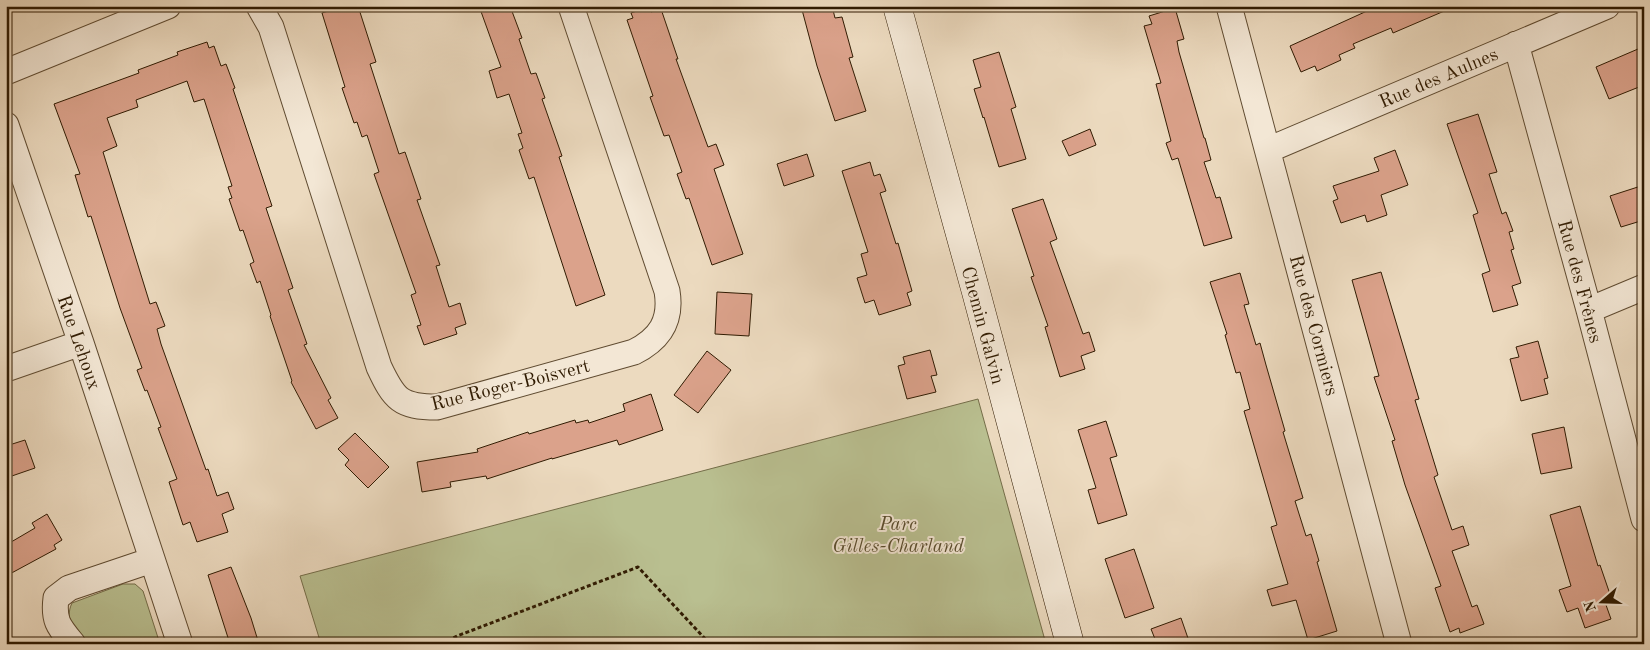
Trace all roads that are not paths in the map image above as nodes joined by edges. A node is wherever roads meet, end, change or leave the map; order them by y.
1 (168, 6) edge
2 (259, 6) edge
3 (571, 6) edge
4 (897, 6) edge
5 (1229, 6) edge
6 (1607, 6) edge
7 (1516, 44) junction
8 (6, 72) edge
9 (6, 125) edge
10 (1268, 150) junction
11 (1644, 287) edge
12 (1589, 310) junction
13 (81, 343) junction
14 (6, 369) edge
15 (1644, 519) edge
16 (152, 560) junction
17 (73, 644) edge
18 (180, 644) edge
19 (1070, 644) edge
20 (1399, 644) edge

1 - 8 street
2 - 3 street, Rue Roger-Boisvert
4 - 19 street, Chemin Galvin
5 - 10 street, Rue des Cormiers
6 - 7 street, Rue des Aulnes
7 - 10 street, Rue des Aulnes
7 - 12 street, Rue des Frênes
9 - 13 street, Rue Lehoux
10 - 20 street, Rue des Cormiers
11 - 12 street
12 - 15 street, Rue des Frênes
13 - 14 street
13 - 16 street, Rue Lehoux
16 - 17 street
16 - 18 street, Rue Lehoux

